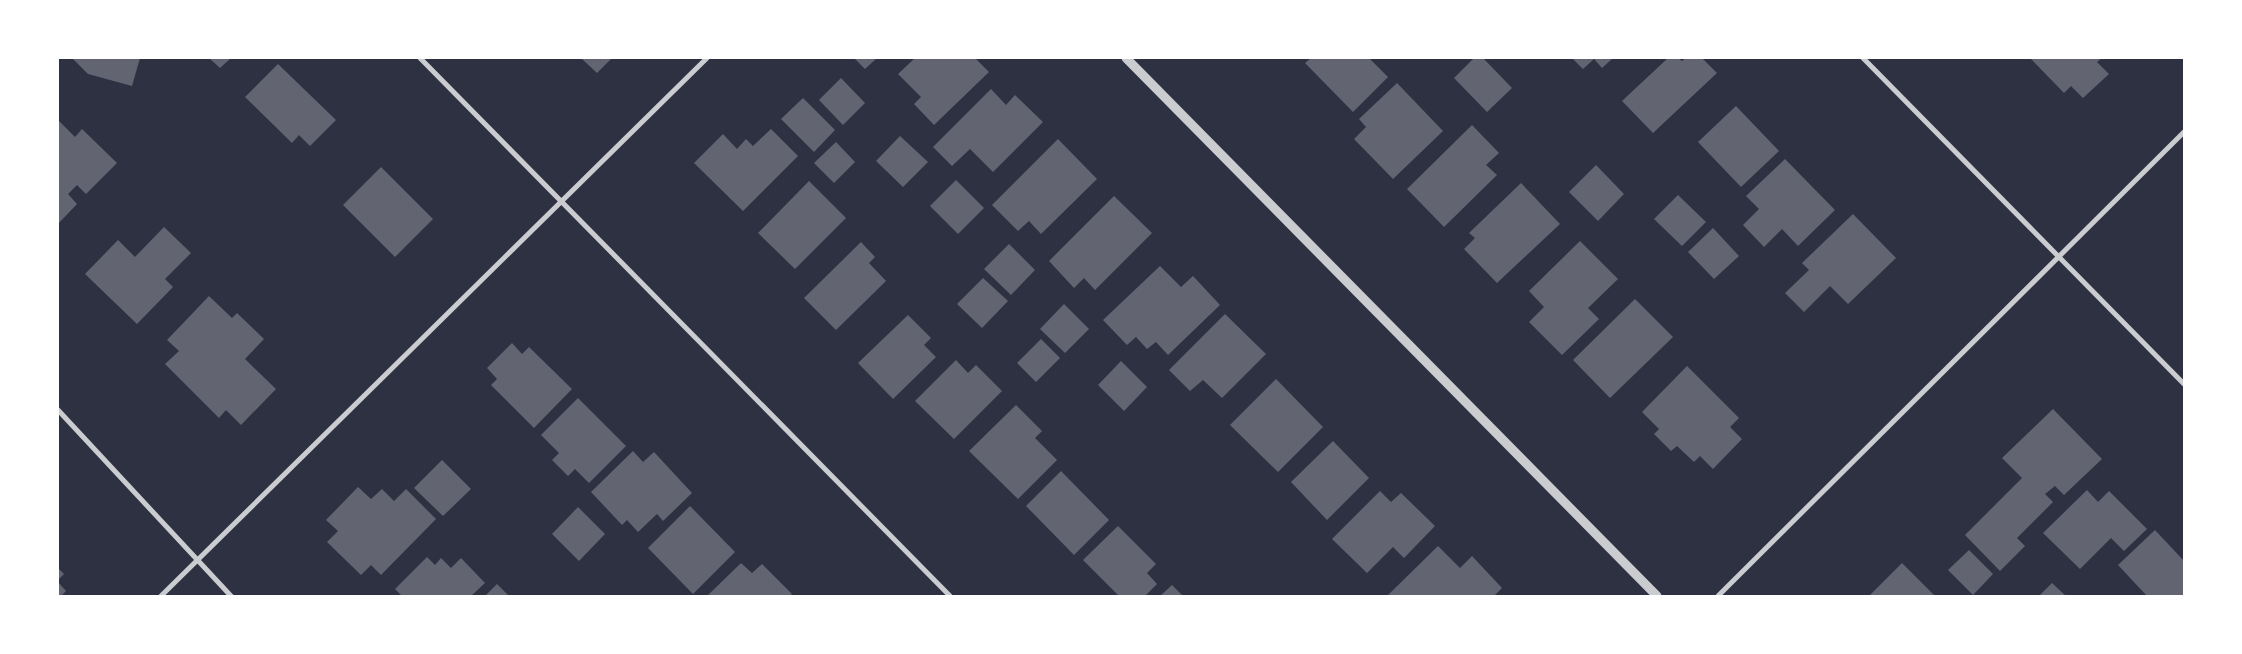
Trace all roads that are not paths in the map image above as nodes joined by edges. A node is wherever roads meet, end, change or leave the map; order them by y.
1 (420, 58) edge
2 (706, 58) edge
3 (1126, 58) edge
4 (1863, 58) edge
5 (2184, 132) edge
6 (561, 200) junction
7 (2058, 255) junction
8 (2184, 384) edge
9 (58, 410) edge
10 (197, 562) junction
11 (161, 596) edge
12 (231, 596) edge
13 (950, 596) edge
14 (1657, 596) edge
15 (1718, 596) edge

1 - 6 street
2 - 6 street
3 - 14 street
4 - 7 street
5 - 7 street
6 - 10 street
6 - 13 street
7 - 8 street
7 - 15 street
9 - 10 street
10 - 11 street
10 - 12 street

